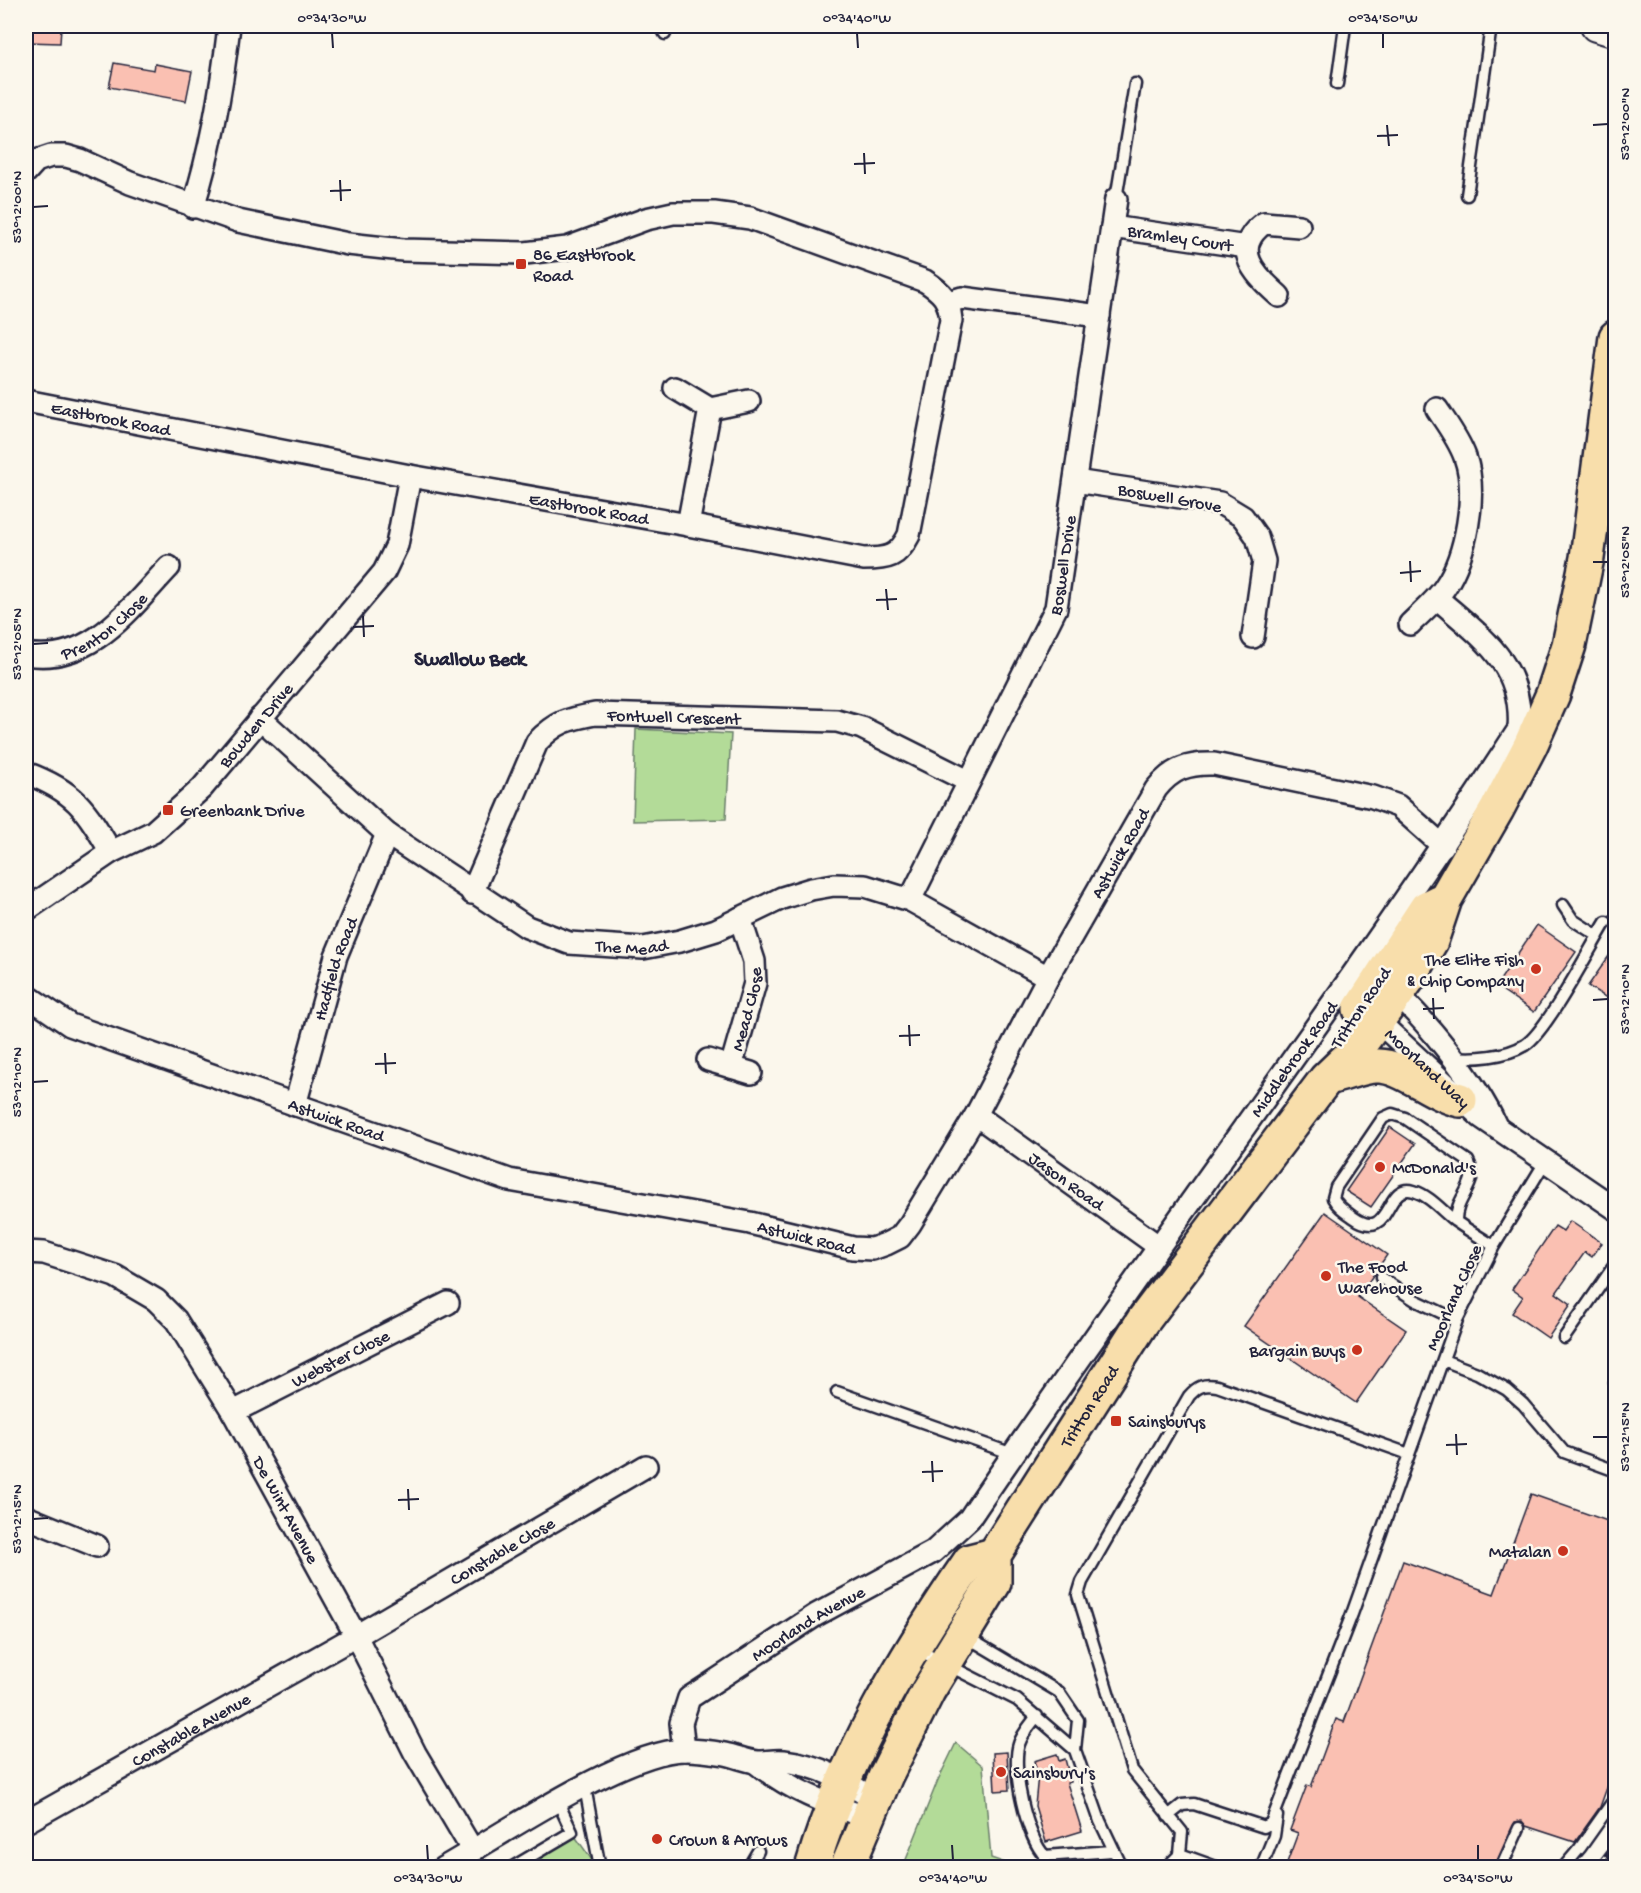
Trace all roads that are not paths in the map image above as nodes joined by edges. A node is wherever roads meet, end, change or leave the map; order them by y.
1 (229, 26) edge
2 (1345, 26) edge
3 (1491, 26) edge
4 (1596, 26) edge
5 (1616, 32) edge
6 (1135, 84) dead end
7 (1337, 84) dead end
8 (26, 172) edge
9 (1467, 195) dead end
10 (1116, 199) joint
11 (193, 207) junction
12 (1299, 226) dead end
13 (1112, 227) junction
14 (1247, 247) junction
15 (1279, 296) dead end
16 (949, 302) junction
17 (1099, 316) junction
18 (1616, 337) edge
19 (675, 388) dead end
20 (26, 401) edge
21 (749, 401) dead end
22 (710, 409) junction
23 (1437, 409) dead end
24 (410, 476) junction
25 (1075, 481) junction
26 (688, 525) junction
27 (169, 567) dead end
28 (1437, 598) junction
29 (1410, 624) dead end
30 (1253, 637) dead end
31 (26, 654) edge
32 (260, 718) junction
33 (26, 773) edge
34 (968, 781) junction
35 (387, 834) junction
36 (1443, 846) junction
37 (111, 852) junction
38 (472, 893) junction
39 (910, 900) junction
40 (1563, 905) dead end
41 (26, 910) edge
42 (740, 918) junction
43 (1606, 922) dead end
44 (1598, 936) junction
45 (1048, 977) junction
46 (26, 995) edge
47 (1378, 1000) junction
48 (1450, 1057) junction
49 (708, 1060) dead end
50 (1326, 1078) junction
51 (1460, 1100) junction
52 (295, 1105) junction
53 (976, 1115) junction
54 (1496, 1127) junction
55 (1545, 1162) junction
56 (1616, 1209) edge
57 (1455, 1221) junction
58 (1158, 1246) junction
59 (1494, 1246) junction
60 (26, 1252) edge
61 (1616, 1263) edge
62 (1381, 1278) dead end
63 (448, 1303) dead end
64 (1457, 1320) junction
65 (1564, 1338) dead end
66 (1443, 1360) junction
67 (837, 1392) dead end
68 (233, 1412) junction
69 (1012, 1454) junction
70 (1409, 1454) junction
71 (646, 1466) dead end
72 (1616, 1471) edge
73 (26, 1517) edge
74 (969, 1519) joint
75 (97, 1546) dead end
76 (356, 1636) junction
77 (944, 1639) junction
78 (1037, 1716) junction
79 (684, 1750) junction
80 (1075, 1750) junction
81 (755, 1762) junction
82 (585, 1787) junction
83 (838, 1793) junction
84 (1616, 1797) edge
85 (558, 1802) junction
86 (1279, 1804) junction
87 (871, 1809) junction
88 (1168, 1816) junction
89 (26, 1822) edge
90 (1518, 1828) dead end
91 (473, 1851) junction
92 (758, 1851) dead end
93 (1112, 1851) junction
94 (1180, 1854) junction
95 (443, 1868) edge
96 (511, 1868) edge
97 (600, 1868) edge
98 (747, 1868) edge
99 (812, 1868) edge
100 (847, 1868) edge
101 (1128, 1868) edge
102 (1166, 1868) edge
103 (1219, 1868) edge
104 (1261, 1868) edge
105 (1501, 1868) edge
106 (1563, 1868) edge

1 - 11 street
2 - 7 lane
3 - 9 lane
4 - 5 main road
6 - 10 lane
8 - 11 street
10 - 13 street, Boswell Drive
11 - 16 street
12 - 14 street, Bramley Court
13 - 14 street, Bramley Court
13 - 17 street, Boswell Drive
14 - 15 street, Bramley Court
16 - 17 street
16 - 26 street, Eastbrook Road
17 - 25 street, Boswell Drive
18 - 47 main road, Tritton Road
19 - 22 street
20 - 24 street, Eastbrook Road
21 - 22 street
22 - 26 street
23 - 28 street
24 - 26 street, Eastbrook Road
24 - 32 street, Bowden Drive
25 - 30 street, Boswell Grove
25 - 34 street, Boswell Drive
27 - 31 street, Prenton Close
28 - 29 street
28 - 36 street, Middlebrook Road
32 - 35 street, The Mead
32 - 37 street, Bowden Drive
33 - 37 street
34 - 38 street, Fontwell Crescent
34 - 39 street, Boswell Drive
35 - 38 street, The Mead
35 - 52 street, Hadfield Road
36 - 45 street, Astwick Road
36 - 58 street, Middlebrook Road
37 - 41 street, Bowden Drive
38 - 42 street, The Mead
39 - 42 street, The Mead
39 - 45 street, The Mead
40 - 44 lane
42 - 49 street, Mead Close
43 - 44 lane
44 - 48 lane
45 - 53 street, Astwick Road
46 - 52 street, Astwick Road
47 - 48 street, Moorland Way
47 - 50 main road, Tritton Road
47 - 51 street, Moorland Way
48 - 54 street, Moorland Way
50 - 51 main road
50 - 77 main road, Tritton Road
51 - 54 street, Moorland Way
52 - 53 street, Astwick Road
53 - 58 street, Jason Road
54 - 55 street, Moorland Way
55 - 56 street, Moorland Way
55 - 59 lane, Moorland Close
57 - 57 lane
57 - 59 lane
58 - 69 street, Middlebrook Road
59 - 64 lane, Moorland Close
60 - 68 street, De Wint Avenue
61 - 65 lane
62 - 64 lane
63 - 68 street, Webster Close
64 - 66 lane, Moorland Close
66 - 70 lane, Moorland Close
66 - 72 lane
67 - 69 lane
68 - 76 street, De Wint Avenue
69 - 74 street, Middlebrook Road
70 - 86 lane, Moorland Close
70 - 88 lane
71 - 76 street, Constable Close
73 - 75 street
74 - 79 street, Moorland Avenue
76 - 89 street, Constable Avenue
76 - 91 street, De Wint Avenue
77 - 78 lane
77 - 80 lane
77 - 83 main road, Tritton Road
77 - 87 main road, Tritton Road
78 - 80 lane
78 - 93 lane
79 - 81 street
79 - 82 street
80 - 93 lane
81 - 83 street
81 - 83 street
82 - 85 street
82 - 97 lane
83 - 87 street
83 - 87 street
83 - 99 main road, Tritton Road
84 - 106 lane
85 - 91 street
85 - 96 lane
86 - 88 lane
86 - 104 lane
87 - 100 main road, Tritton Road
88 - 94 lane
90 - 105 lane
91 - 95 street
92 - 98 lane
93 - 101 lane
94 - 102 lane
94 - 103 lane

